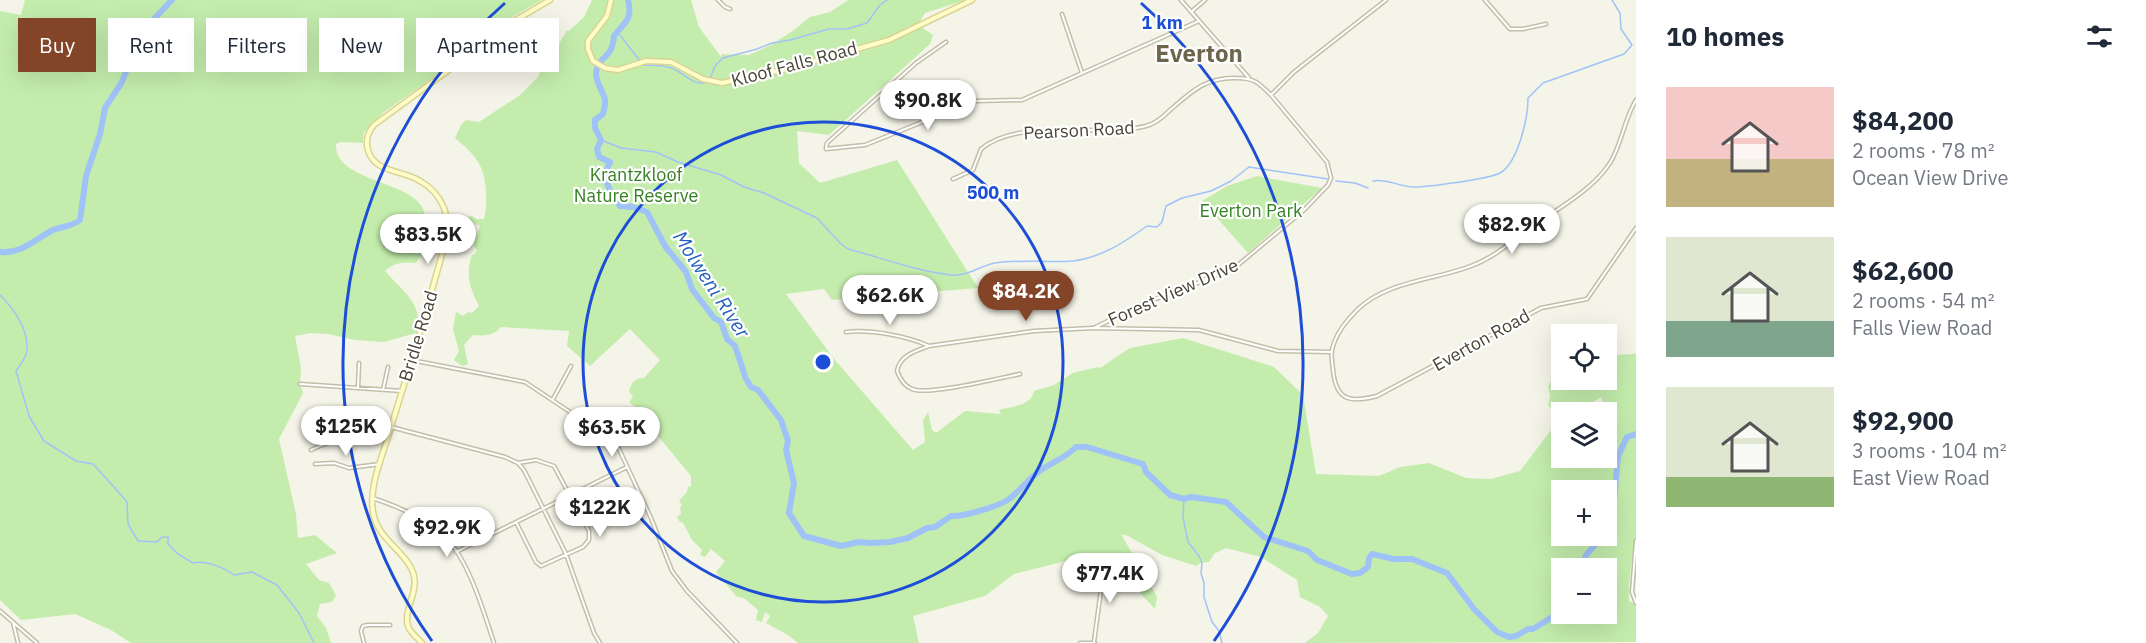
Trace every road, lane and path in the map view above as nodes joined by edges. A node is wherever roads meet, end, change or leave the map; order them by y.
1 (550, 0) edge
2 (611, 0) edge
3 (718, 0) edge
4 (972, 0) edge
5 (1181, 0) edge
6 (1205, 0) edge
7 (1386, 0) edge
8 (1485, 0) edge
9 (730, 9) dead end
10 (1191, 12) junction
11 (1062, 14) dead end
12 (1199, 21) junction
13 (1546, 24) dead end
14 (946, 42) dead end
15 (1082, 73) junction
16 (1249, 78) junction
17 (1271, 94) junction
18 (1636, 100) edge
19 (953, 179) dead end
20 (1636, 228) edge
21 (1093, 328) junction
22 (846, 332) dead end
23 (929, 346) junction
24 (1331, 352) junction
25 (411, 360) junction
26 (359, 363) dead end
27 (571, 366) dead end
28 (388, 367) dead end
29 (1020, 374) dead end
30 (300, 384) dead end
31 (358, 388) junction
32 (383, 390) junction
33 (402, 391) junction
34 (553, 399) junction
35 (391, 427) junction
36 (388, 436) junction
37 (311, 450) dead end
38 (518, 463) junction
39 (315, 464) dead end
40 (380, 464) junction
41 (627, 467) junction
42 (571, 495) junction
43 (372, 498) junction
44 (543, 508) junction
45 (516, 522) junction
46 (1636, 541) edge
47 (456, 552) junction
48 (566, 554) junction
49 (1099, 581) dead end
50 (1636, 603) edge
51 (0, 611) edge
52 (13, 622) junction
53 (390, 625) dead end
54 (18, 643) edge
55 (37, 643) edge
56 (364, 643) edge
57 (422, 643) edge
58 (494, 643) edge
59 (600, 643) edge
60 (737, 643) edge
61 (1080, 643) edge
62 (1094, 643) edge

1 - 25 main road, Bridle Road
2 - 4 main road, Kloof Falls Road
3 - 9 street
5 - 10 street
6 - 10 street
7 - 17 street
8 - 13 street
10 - 12 street
11 - 15 street
12 - 15 street
12 - 16 street
14 - 15 street
16 - 17 street
16 - 19 street, Pearson Road
17 - 21 street, Forest View Drive
18 - 24 street
20 - 24 street, Everton Road
21 - 23 street
21 - 24 street
22 - 23 street
23 - 29 street
25 - 33 main road, Bridle Road
25 - 34 street
26 - 31 street
27 - 34 street
28 - 32 street
30 - 31 street
31 - 32 street
32 - 33 street
33 - 35 main road, Bridle Road
34 - 41 street
35 - 36 main road, Bridle Road
35 - 38 street
36 - 37 street
36 - 40 main road, Bridle Road
38 - 42 street
38 - 44 street
39 - 40 street
40 - 43 main road, Bridle Road
41 - 42 street
41 - 60 street
42 - 44 street
42 - 48 street
43 - 47 street
43 - 57 main road, Bridle Road
44 - 45 street
44 - 48 street
45 - 47 street
45 - 48 street
46 - 50 street
47 - 58 street
48 - 59 street
49 - 62 street
51 - 52 street
52 - 54 street
52 - 55 street
53 - 56 street
61 - 62 street

